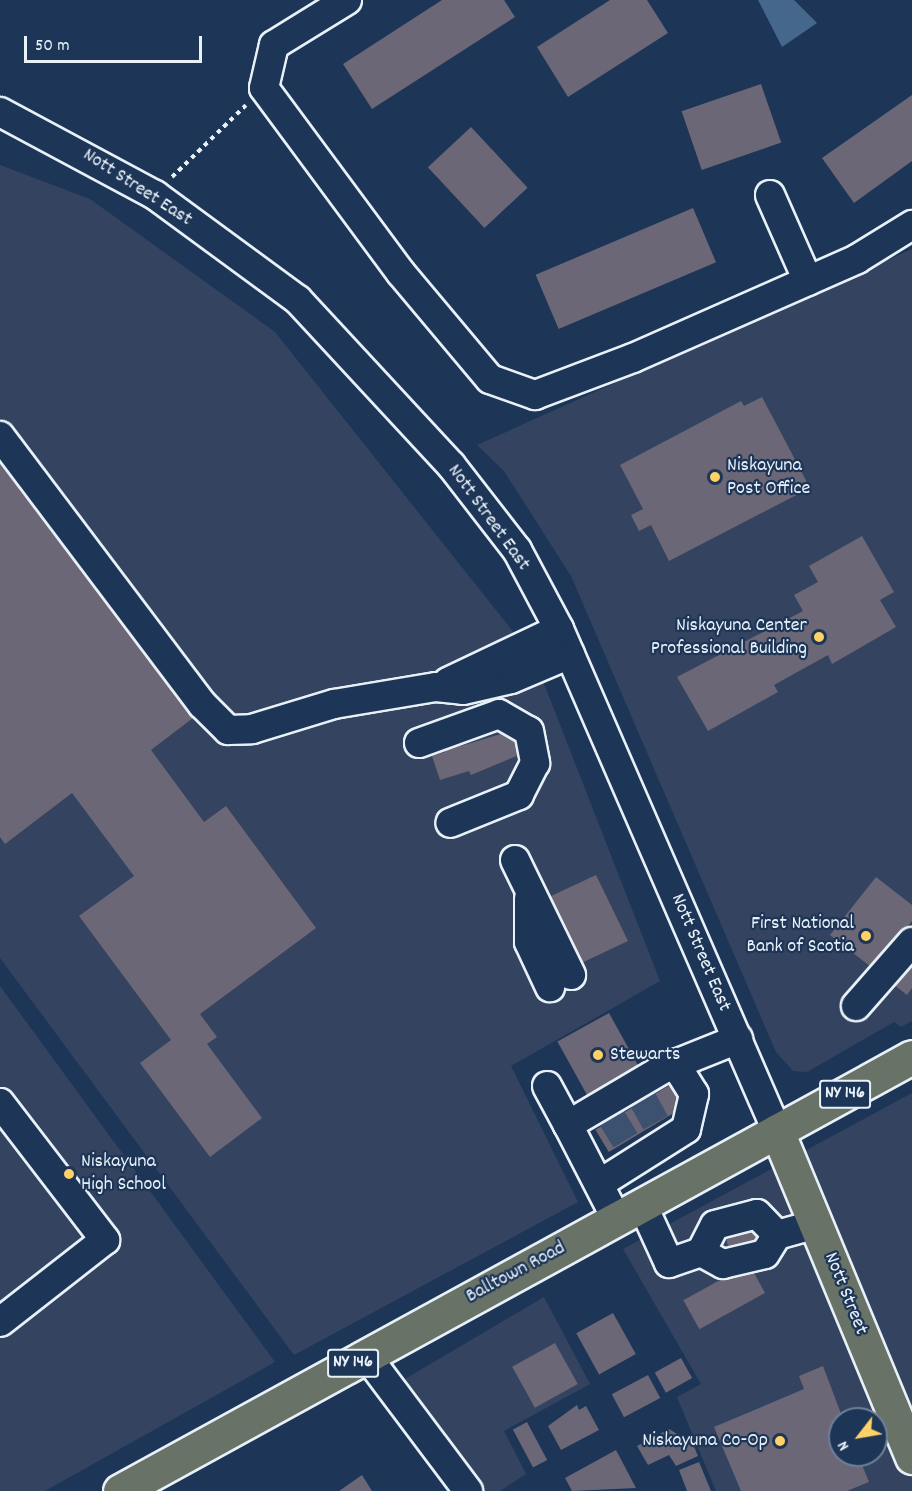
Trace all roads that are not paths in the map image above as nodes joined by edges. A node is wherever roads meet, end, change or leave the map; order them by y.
1 (347, 0) edge
2 (0, 112) edge
3 (770, 195) dead end
4 (912, 225) edge
5 (808, 281) junction
6 (0, 436) edge
7 (565, 641) junction
8 (419, 743) dead end
9 (450, 823) dead end
10 (516, 860) dead end
11 (912, 942) edge
12 (912, 971) edge
13 (561, 981) dead end
14 (738, 1039) junction
15 (912, 1057) edge
16 (675, 1064) junction
17 (547, 1086) dead end
18 (0, 1102) edge
19 (650, 1112) junction
20 (568, 1125) junction
21 (620, 1130) junction
22 (777, 1131) junction
23 (599, 1184) junction
24 (629, 1211) junction
25 (817, 1224) junction
26 (777, 1234) junction
27 (701, 1252) junction
28 (0, 1322) edge
29 (366, 1355) junction
30 (912, 1457) edge
31 (120, 1491) edge
32 (468, 1491) edge

1 - 5 street
2 - 7 street, Nott Street East
3 - 5 street
4 - 5 street
6 - 7 street
7 - 14 street, Nott Street East
8 - 9 street
10 - 13 street
11 - 12 street
14 - 16 street
14 - 22 street, Nott Street East
15 - 22 main road, Balltown Road / NY 146
16 - 19 street
16 - 19 street
17 - 20 street
18 - 28 street
19 - 21 street
19 - 21 street
20 - 21 street
20 - 23 street
21 - 23 street
22 - 24 main road, Balltown Road / NY 146
22 - 25 main road, Nott Street
23 - 24 street
24 - 27 street
24 - 29 main road, Balltown Road / NY 146
25 - 26 street
25 - 30 main road, Nott Street
26 - 27 street
26 - 27 street
29 - 31 main road, Balltown Road / NY 146
29 - 32 street

